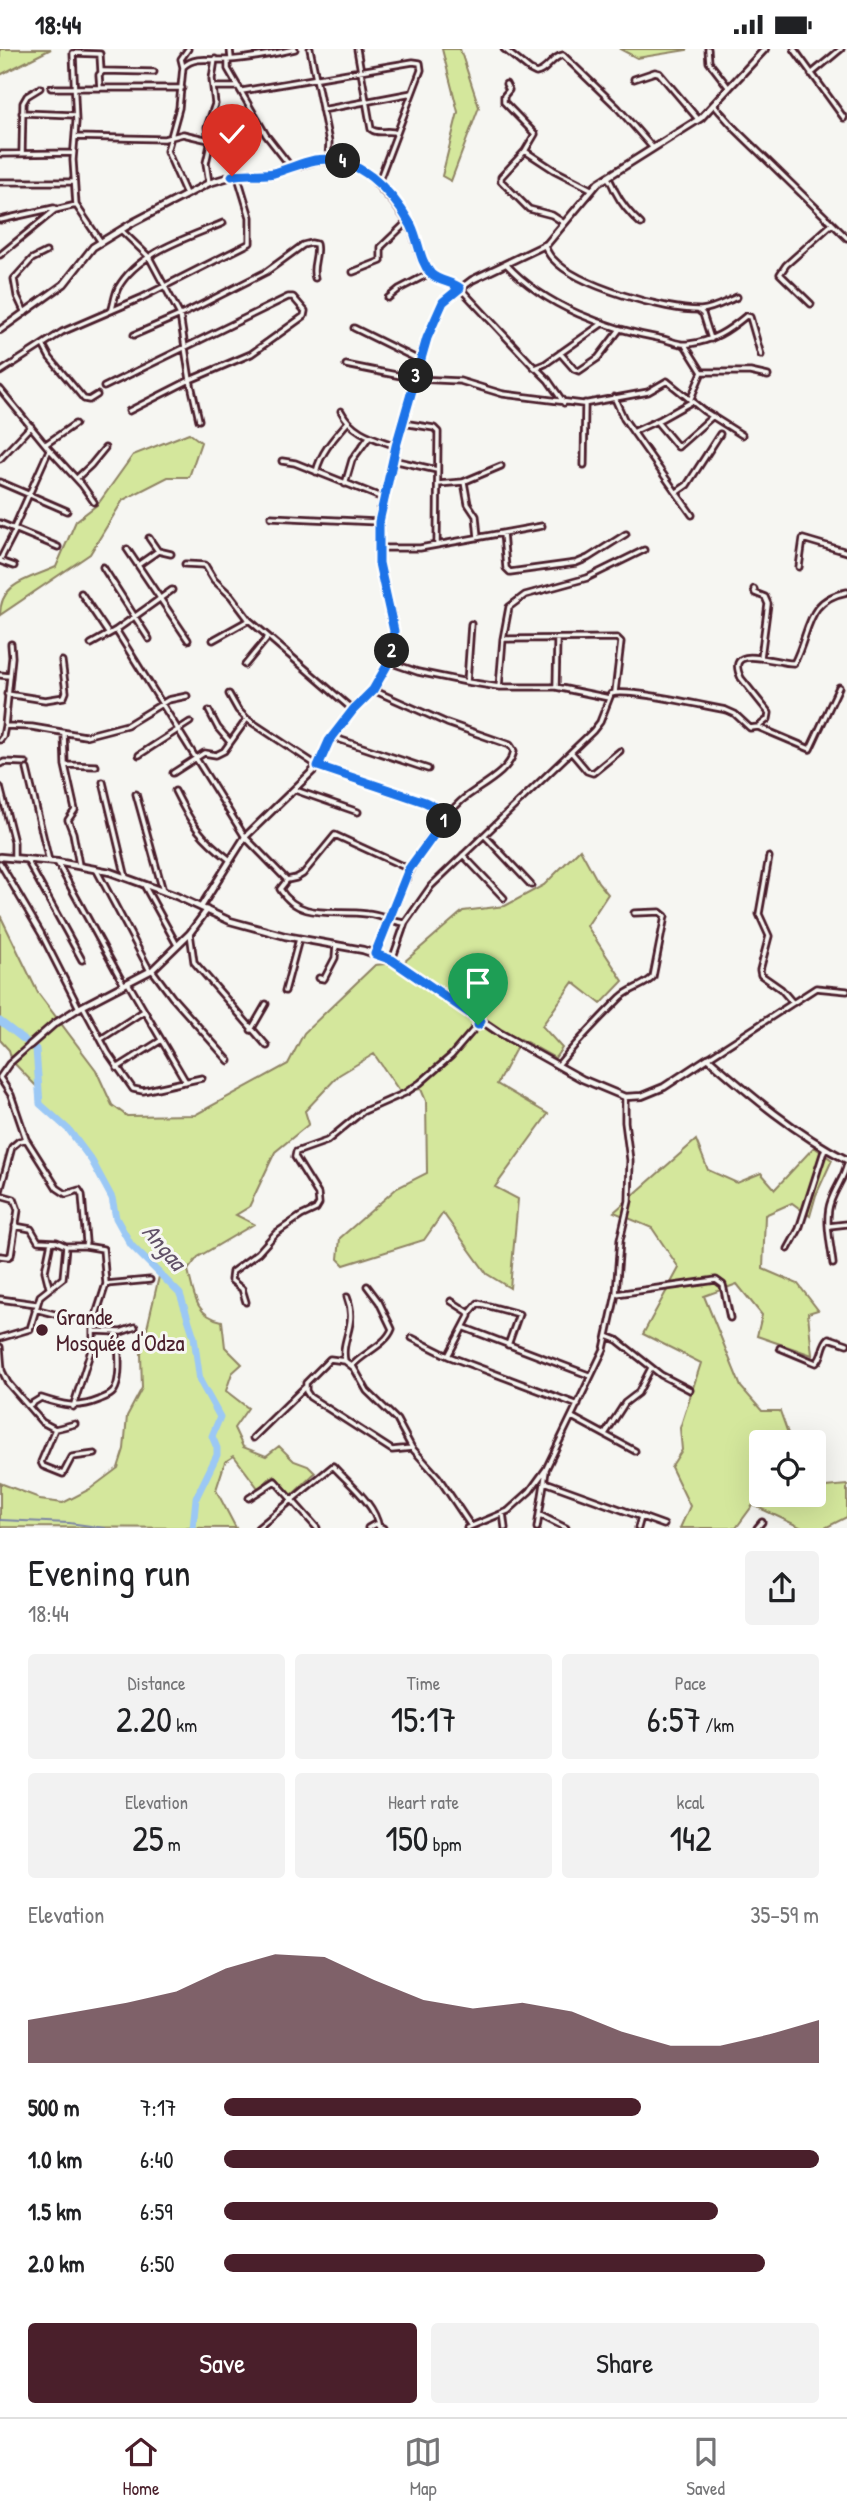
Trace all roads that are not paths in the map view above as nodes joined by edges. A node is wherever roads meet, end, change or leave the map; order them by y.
1 (188, 49) edge
2 (230, 49) edge
3 (295, 49) edge
4 (310, 49) edge
5 (357, 49) edge
6 (504, 49) edge
7 (708, 49) edge
8 (765, 49) edge
9 (794, 49) edge
10 (841, 49) edge
11 (73, 51) edge
12 (215, 59) junction
13 (229, 60) junction
14 (183, 67) junction
15 (361, 71) junction
16 (101, 72) junction
17 (153, 72) dead end
18 (811, 74) junction
19 (317, 78) junction
20 (634, 79) dead end
21 (506, 85) dead end
22 (76, 87) junction
23 (213, 87) junction
24 (40, 88) dead end
25 (51, 88) dead end
26 (100, 88) junction
27 (182, 88) junction
28 (729, 88) junction
29 (241, 89) junction
30 (412, 93) junction
31 (366, 101) junction
32 (714, 105) junction
33 (322, 110) junction
34 (22, 113) junction
35 (76, 115) junction
36 (844, 118) dead end
37 (698, 119) junction
38 (397, 133) junction
39 (75, 137) junction
40 (171, 139) junction
41 (209, 140) junction
42 (652, 147) junction
43 (525, 151) junction
44 (22, 153) junction
45 (73, 153) junction
46 (0, 154) edge
47 (328, 159) junction
48 (291, 167) junction
49 (237, 174) junction
50 (607, 177) junction
51 (0, 182) edge
52 (74, 182) junction
53 (209, 183) junction
54 (378, 183) junction
55 (591, 189) junction
56 (186, 194) junction
57 (76, 205) junction
58 (60, 208) junction
59 (0, 220) edge
60 (408, 221) junction
61 (223, 223) dead end
62 (565, 224) junction
63 (641, 224) dead end
64 (832, 224) junction
65 (121, 230) junction
66 (847, 237) edge
67 (101, 242) junction
68 (544, 245) junction
69 (46, 251) dead end
70 (0, 255) edge
71 (149, 257) junction
72 (506, 264) junction
73 (353, 272) dead end
74 (430, 273) junction
75 (315, 278) dead end
76 (165, 286) junction
77 (460, 288) junction
78 (388, 297) dead end
79 (737, 297) dead end
80 (811, 304) dead end
81 (113, 309) junction
82 (698, 310) junction
83 (26, 314) junction
84 (180, 315) junction
85 (603, 323) junction
86 (354, 328) dead end
87 (0, 330) edge
88 (620, 330) junction
89 (134, 335) dead end
90 (711, 339) junction
91 (43, 345) junction
92 (685, 345) junction
93 (186, 347) junction
94 (559, 353) junction
95 (761, 355) dead end
96 (421, 361) junction
97 (346, 365) dead end
98 (535, 368) junction
99 (0, 372) edge
100 (702, 372) junction
101 (768, 376) dead end
102 (416, 379) junction
103 (190, 380) junction
104 (104, 387) dead end
105 (0, 389) edge
106 (97, 395) dead end
107 (614, 397) junction
108 (692, 400) junction
109 (564, 403) junction
110 (585, 403) junction
111 (129, 411) dead end
112 (341, 411) dead end
113 (713, 416) junction
114 (199, 420) dead end
115 (657, 422) junction
116 (347, 423) junction
117 (403, 423) junction
118 (75, 424) dead end
119 (32, 426) junction
120 (633, 432) junction
121 (720, 434) dead end
122 (742, 435) dead end
123 (369, 436) junction
124 (46, 445) junction
125 (396, 446) junction
126 (105, 448) dead end
127 (49, 449) junction
128 (0, 459) edge
129 (393, 460) junction
130 (282, 461) dead end
131 (584, 465) dead end
132 (501, 466) dead end
133 (438, 470) junction
134 (316, 472) junction
135 (77, 478) junction
136 (0, 482) edge
137 (463, 482) junction
138 (345, 484) junction
139 (438, 484) junction
140 (677, 492) junction
141 (31, 495) junction
142 (383, 498) junction
143 (93, 502) dead end
144 (67, 511) dead end
145 (692, 515) dead end
146 (271, 517) dead end
147 (379, 522) junction
148 (0, 523) edge
149 (542, 526) dead end
150 (15, 529) junction
151 (503, 533) junction
152 (626, 534) dead end
153 (478, 537) junction
154 (149, 538) dead end
155 (437, 545) junction
156 (58, 547) dead end
157 (378, 548) junction
158 (127, 549) dead end
159 (644, 550) dead end
160 (158, 551) junction
161 (847, 552) edge
162 (171, 554) dead end
163 (0, 561) edge
164 (185, 563) dead end
165 (138, 565) junction
166 (14, 566) dead end
167 (799, 567) dead end
168 (103, 568) dead end
169 (754, 589) dead end
170 (172, 590) dead end
171 (847, 592) edge
172 (81, 593) dead end
173 (160, 599) junction
174 (135, 617) junction
175 (249, 620) junction
176 (471, 624) dead end
177 (116, 630) junction
178 (108, 633) junction
179 (268, 637) junction
180 (149, 639) dead end
181 (503, 639) junction
182 (188, 640) dead end
183 (214, 640) dead end
184 (557, 640) junction
185 (11, 644) dead end
186 (91, 644) dead end
187 (761, 657) junction
188 (62, 661) dead end
189 (389, 662) junction
190 (244, 665) dead end
191 (0, 675) edge
192 (9, 676) junction
193 (467, 682) junction
194 (499, 687) junction
195 (556, 687) junction
196 (839, 687) dead end
197 (373, 690) junction
198 (615, 692) junction
199 (7, 694) junction
200 (229, 694) dead end
201 (187, 697) dead end
202 (609, 698) junction
203 (161, 704) junction
204 (0, 706) edge
205 (6, 706) junction
206 (353, 710) junction
207 (209, 711) dead end
208 (247, 719) junction
209 (190, 722) dead end
210 (5, 726) junction
211 (758, 727) junction
212 (178, 730) junction
213 (64, 733) junction
214 (334, 735) junction
215 (0, 740) edge
216 (230, 742) junction
217 (620, 751) dead end
218 (571, 753) junction
219 (139, 755) dead end
220 (196, 758) junction
221 (0, 764) edge
222 (65, 765) junction
223 (96, 766) dead end
224 (318, 766) junction
225 (428, 769) dead end
226 (173, 773) dead end
227 (103, 782) dead end
228 (0, 787) edge
229 (293, 789) junction
230 (175, 791) dead end
231 (136, 794) dead end
232 (358, 812) dead end
233 (446, 818) junction
234 (484, 835) junction
235 (245, 837) junction
236 (463, 855) junction
237 (0, 856) edge
238 (14, 857) junction
239 (769, 857) dead end
240 (26, 858) junction
241 (230, 860) junction
242 (49, 861) junction
243 (57, 862) junction
244 (0, 863) edge
245 (79, 865) junction
246 (96, 869) junction
247 (409, 869) junction
248 (126, 878) junction
249 (287, 880) junction
250 (144, 884) junction
251 (531, 885) dead end
252 (163, 891) junction
253 (504, 898) dead end
254 (201, 907) junction
255 (207, 910) junction
256 (634, 913) dead end
257 (389, 919) junction
258 (405, 923) junction
259 (190, 933) junction
260 (299, 939) junction
261 (177, 945) junction
262 (336, 945) junction
263 (375, 954) junction
264 (82, 960) dead end
265 (392, 960) junction
266 (151, 970) junction
267 (319, 978) dead end
268 (126, 984) junction
269 (285, 991) dead end
270 (847, 991) edge
271 (793, 1003) junction
272 (266, 1004) dead end
273 (81, 1007) junction
274 (144, 1011) junction
275 (481, 1021) junction
276 (251, 1030) junction
277 (101, 1039) junction
278 (161, 1041) junction
279 (30, 1045) joint
280 (267, 1047) dead end
281 (708, 1058) junction
282 (229, 1061) dead end
283 (558, 1065) junction
284 (117, 1068) junction
285 (0, 1077) edge
286 (202, 1078) dead end
287 (186, 1082) junction
288 (625, 1097) junction
289 (26, 1139) junction
290 (825, 1148) junction
291 (847, 1162) edge
292 (0, 1193) edge
293 (847, 1224) edge
294 (15, 1226) junction
295 (829, 1226) junction
296 (51, 1242) junction
297 (66, 1246) junction
298 (85, 1246) junction
299 (788, 1249) dead end
300 (0, 1256) edge
301 (833, 1264) dead end
302 (150, 1280) dead end
303 (106, 1284) junction
304 (368, 1286) dead end
305 (49, 1288) junction
306 (616, 1294) junction
307 (347, 1297) dead end
308 (0, 1299) edge
309 (246, 1301) dead end
310 (451, 1301) dead end
311 (35, 1307) junction
312 (469, 1314) junction
313 (730, 1318) dead end
314 (93, 1324) junction
315 (135, 1327) dead end
316 (465, 1328) junction
317 (94, 1331) junction
318 (116, 1332) junction
319 (607, 1336) junction
320 (0, 1338) edge
321 (412, 1338) dead end
322 (847, 1344) edge
323 (508, 1345) junction
324 (0, 1347) edge
325 (780, 1349) dead end
326 (448, 1356) junction
327 (345, 1361) junction
328 (352, 1366) junction
329 (652, 1368) junction
330 (591, 1376) junction
331 (8, 1383) junction
332 (0, 1386) edge
333 (305, 1387) junction
334 (690, 1390) dead end
335 (578, 1405) junction
336 (28, 1406) junction
337 (74, 1406) junction
338 (572, 1417) junction
339 (75, 1424) dead end
340 (55, 1429) junction
341 (605, 1434) junction
342 (253, 1437) dead end
343 (412, 1448) junction
344 (635, 1451) dead end
345 (95, 1454) dead end
346 (546, 1469) junction
347 (545, 1482) junction
348 (249, 1499) dead end
349 (292, 1499) junction
350 (503, 1513) junction
351 (540, 1515) junction
352 (641, 1517) junction
353 (762, 1521) dead end
354 (664, 1525) dead end
355 (380, 1527) edge
356 (469, 1527) edge
357 (258, 1528) edge
358 (317, 1528) edge
359 (368, 1528) edge
360 (505, 1528) edge
361 (537, 1528) edge
362 (566, 1528) edge
363 (638, 1528) edge
364 (757, 1528) edge

1 - 14 street
2 - 13 street
3 - 13 street
4 - 19 street
5 - 15 street
6 - 42 street
7 - 28 street
8 - 28 street
9 - 18 street
10 - 18 street
11 - 16 street
11 - 22 street
12 - 13 street
12 - 14 street
12 - 23 street
13 - 29 street
14 - 27 street
15 - 19 street
15 - 30 street
15 - 31 street
16 - 17 street
16 - 26 street
18 - 36 street
19 - 29 street
19 - 33 street
20 - 37 street
21 - 43 street
22 - 25 street
22 - 26 street
22 - 35 street
23 - 29 street
23 - 41 street
24 - 34 street
26 - 27 street
27 - 40 street
28 - 32 street
29 - 48 street
30 - 31 street
30 - 38 street
31 - 33 street
31 - 38 street
32 - 37 street
32 - 64 street
33 - 47 street
34 - 35 street
34 - 44 street
35 - 39 street
37 - 42 street
38 - 54 street
39 - 40 street
39 - 45 street
40 - 41 street
40 - 56 street
41 - 53 street
42 - 50 street
43 - 55 street
43 - 62 street
44 - 45 street
44 - 46 street
45 - 52 street
47 - 48 street
47 - 54 street
48 - 49 street
49 - 53 street
49 - 76 street
50 - 55 street
50 - 63 street
51 - 52 street
52 - 57 street
53 - 56 street
54 - 60 street
55 - 62 street
56 - 65 street
57 - 58 street
57 - 67 street
58 - 59 street
58 - 70 street
60 - 73 street
60 - 74 street
61 - 71 street
62 - 68 street
64 - 66 street
64 - 80 street
65 - 67 street
65 - 71 street
67 - 83 street
68 - 72 street
68 - 82 street
69 - 83 street
71 - 76 street
71 - 81 street
72 - 77 street
72 - 85 street
74 - 77 street
74 - 78 street
75 - 84 street
76 - 81 street
76 - 84 street
77 - 96 street
77 - 98 street
79 - 82 street
81 - 91 street
82 - 90 street
83 - 87 street
84 - 89 street
84 - 93 street
85 - 88 street
85 - 94 street
86 - 96 street
88 - 92 street
88 - 94 street
90 - 92 street
90 - 95 street
91 - 99 street
91 - 106 street
92 - 100 street
93 - 103 street
93 - 103 street
93 - 104 street
94 - 98 street
96 - 102 street
97 - 102 street
98 - 109 street
100 - 101 street
100 - 108 street
102 - 109 street
102 - 117 street
103 - 111 street
103 - 114 street
105 - 119 street
107 - 108 street
107 - 110 street
107 - 120 street
108 - 113 street
108 - 115 street
109 - 110 street
110 - 131 street
112 - 116 street
113 - 115 street
113 - 122 street
115 - 120 street
116 - 123 street
116 - 134 street
117 - 125 street
117 - 133 street
118 - 124 street
119 - 124 street
119 - 128 street
120 - 140 street
121 - 140 street
123 - 125 street
123 - 138 street
124 - 127 street
125 - 129 street
126 - 135 street
127 - 135 street
127 - 141 street
129 - 133 street
129 - 142 street
130 - 134 street
132 - 137 street
133 - 139 street
134 - 138 street
135 - 143 street
136 - 141 street
137 - 139 street
137 - 153 street
138 - 142 street
139 - 155 street
140 - 145 street
141 - 144 street
141 - 150 street
142 - 147 street
146 - 147 street
147 - 157 street
148 - 150 street
149 - 151 street
150 - 156 street
150 - 163 street
151 - 152 street
151 - 153 street
153 - 155 street
154 - 160 street
155 - 157 street
157 - 189 street
158 - 165 street
159 - 181 street
160 - 162 street
160 - 165 street
161 - 167 street
163 - 166 street
164 - 175 street
165 - 173 street
168 - 174 street
169 - 187 street
170 - 173 street
171 - 187 street
172 - 178 street
173 - 174 street
173 - 182 street
174 - 177 street
174 - 180 street
175 - 179 street
175 - 183 street
176 - 193 street
177 - 178 street
177 - 203 street
178 - 186 street
179 - 190 street
179 - 206 street
181 - 184 street
181 - 194 street
184 - 195 street
184 - 198 street
185 - 192 street
187 - 211 street
188 - 199 street
189 - 193 street
189 - 197 street
191 - 192 street
192 - 199 street
193 - 194 street
194 - 195 street
195 - 202 street
196 - 211 street
197 - 206 street
197 - 233 street
198 - 202 street
198 - 211 street
199 - 205 street
200 - 208 street
201 - 203 street
202 - 218 street
203 - 212 street
203 - 213 street
204 - 205 street
205 - 210 street
206 - 214 street
207 - 216 street
208 - 216 street
208 - 224 street
209 - 212 street
210 - 213 street
210 - 215 street
212 - 219 street
212 - 220 street
213 - 222 street
214 - 224 street
214 - 225 street
216 - 220 street
217 - 218 street
218 - 234 street
220 - 226 street
220 - 235 street
221 - 242 street
222 - 223 street
222 - 245 street
224 - 229 street
224 - 233 street
227 - 248 street
228 - 238 street
229 - 232 street
229 - 235 street
230 - 241 street
231 - 252 street
233 - 247 street
234 - 236 street
234 - 251 street
235 - 241 street
235 - 249 street
236 - 253 street
236 - 258 street
237 - 238 street
238 - 240 street
239 - 271 street
240 - 242 street
240 - 264 street
241 - 254 street
242 - 243 street
243 - 245 street
243 - 268 street
244 - 273 street
245 - 246 street
246 - 248 street
246 - 266 street
247 - 249 street
247 - 257 street
248 - 250 street
249 - 257 street
250 - 252 street
250 - 261 street
252 - 254 street
254 - 255 street
255 - 259 street
255 - 260 street
256 - 283 street
257 - 258 street
257 - 263 street
258 - 265 street
259 - 261 street
259 - 276 street
260 - 262 street
260 - 269 street
261 - 266 street
262 - 263 street
262 - 267 street
263 - 265 street
265 - 275 street
266 - 268 street
266 - 282 street
268 - 273 street
268 - 274 street
270 - 271 street
271 - 281 street
272 - 276 street
273 - 277 street
273 - 279 street
274 - 277 street
274 - 278 street
275 - 283 street
275 - 309 street
276 - 280 street
277 - 284 street
278 - 284 street
278 - 287 street
279 - 285 street
281 - 288 street
281 - 290 street
283 - 288 street
284 - 287 street
285 - 289 street
286 - 287 street
288 - 306 street
289 - 292 street
289 - 298 street
290 - 291 street
290 - 299 street
291 - 295 street
292 - 294 street
293 - 295 street
294 - 296 street
294 - 300 street
295 - 301 street
296 - 297 street
296 - 305 street
297 - 298 street
297 - 305 street
298 - 303 street
302 - 303 street
303 - 314 street
304 - 328 street
305 - 311 street
306 - 313 street
306 - 319 street
307 - 327 street
308 - 311 street
310 - 312 street
311 - 314 street
311 - 320 street
312 - 316 street
312 - 323 street
314 - 317 street
315 - 318 street
316 - 323 street
316 - 326 street
317 - 318 street
317 - 337 street
318 - 337 street
319 - 329 street
319 - 330 street
321 - 326 street
322 - 325 street
323 - 330 street
324 - 331 street
326 - 335 street
327 - 328 street
327 - 333 street
328 - 343 street
329 - 334 street
329 - 341 street
330 - 335 street
331 - 332 street
331 - 336 street
333 - 342 street
333 - 343 street
335 - 338 street
336 - 337 street
336 - 340 street
338 - 341 street
338 - 346 street
339 - 340 street
340 - 345 street
341 - 344 street
343 - 356 street
346 - 347 street
346 - 350 street
347 - 351 street
347 - 352 street
348 - 349 street
349 - 355 street
349 - 357 street
349 - 358 street
350 - 356 street
350 - 360 street
351 - 361 street
351 - 362 street
352 - 354 street
352 - 363 street
353 - 364 street
355 - 359 street

